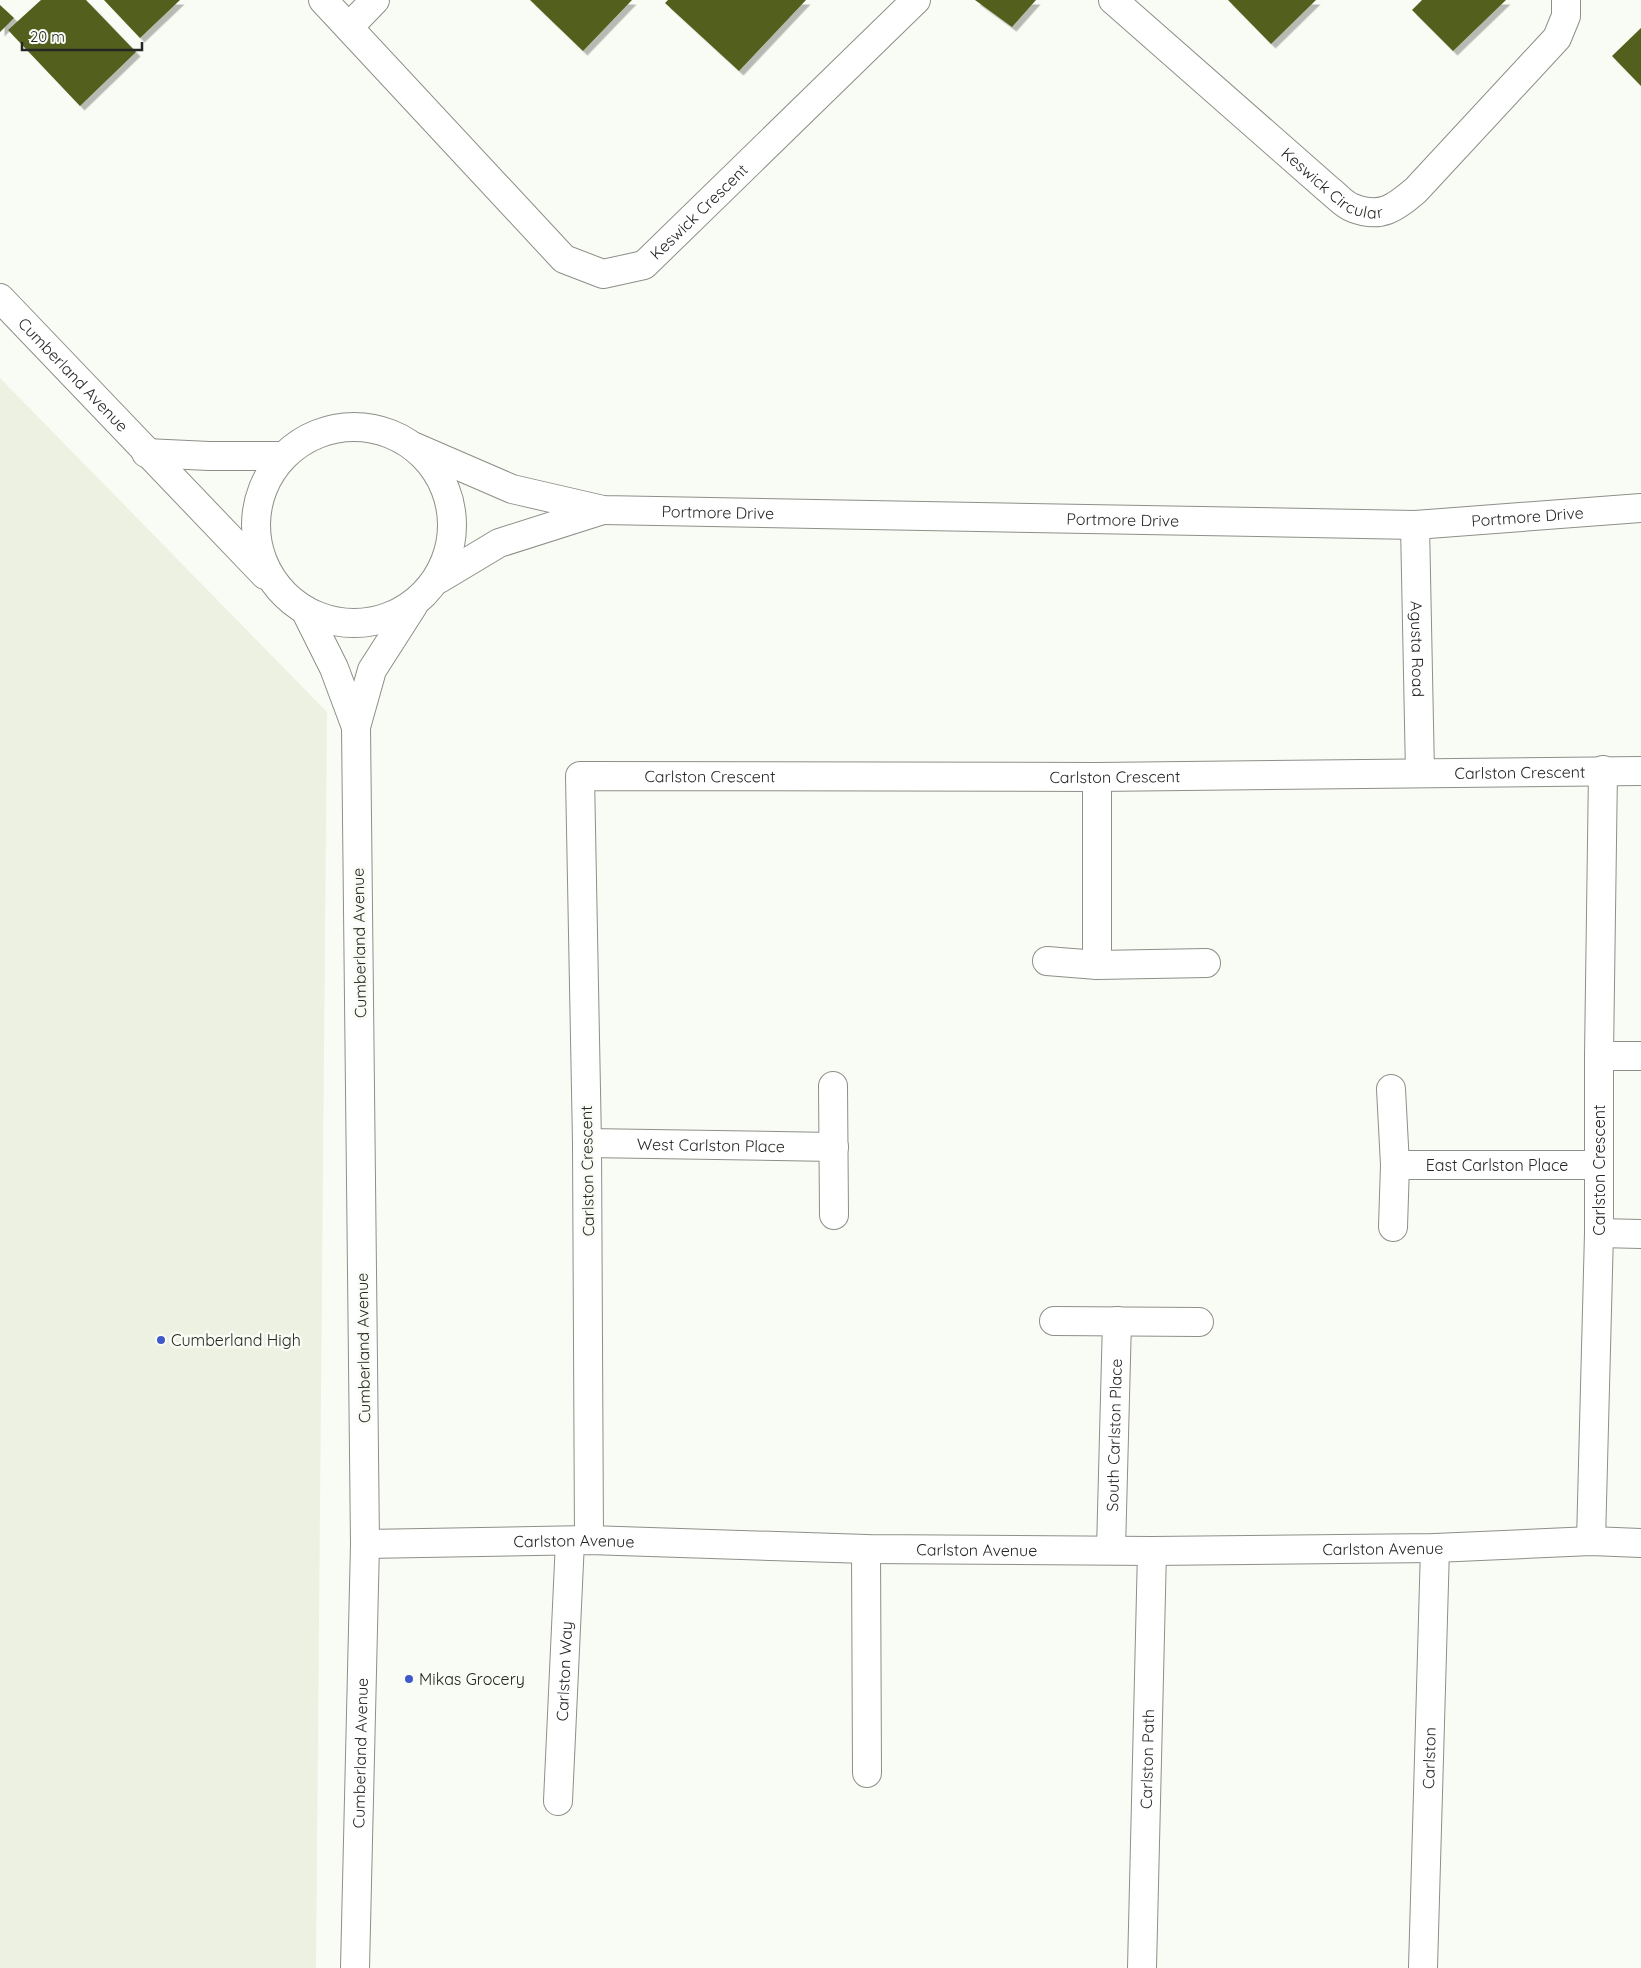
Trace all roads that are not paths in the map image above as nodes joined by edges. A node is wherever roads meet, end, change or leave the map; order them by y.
1 (323, 0) edge
2 (376, 0) edge
3 (916, 0) edge
4 (1113, 0) edge
5 (1566, 0) edge
6 (349, 27) junction
7 (0, 298) edge
8 (415, 446) junction
9 (146, 452) junction
10 (283, 456) junction
11 (1641, 508) edge
12 (603, 510) junction
13 (1415, 524) junction
14 (439, 578) junction
15 (278, 589) junction
16 (413, 606) junction
17 (306, 612) junction
18 (356, 727) junction
19 (1603, 770) junction
20 (1641, 770) edge
21 (1420, 773) junction
22 (1097, 777) junction
23 (1047, 961) dead end
24 (1206, 963) dead end
25 (1097, 965) junction
26 (1600, 1056) junction
27 (1641, 1056) edge
28 (833, 1086) dead end
29 (1391, 1089) dead end
30 (587, 1143) junction
31 (834, 1147) junction
32 (1395, 1165) junction
33 (1600, 1165) junction
34 (834, 1215) dead end
35 (1393, 1227) dead end
36 (1600, 1233) junction
37 (1641, 1234) edge
38 (1054, 1321) dead end
39 (1117, 1321) junction
40 (1199, 1322) dead end
41 (580, 1540) junction
42 (1591, 1541) junction
43 (1641, 1543) edge
44 (365, 1544) junction
45 (1435, 1548) junction
46 (866, 1549) junction
47 (1111, 1550) junction
48 (1152, 1551) junction
49 (867, 1773) dead end
50 (558, 1801) dead end
51 (356, 1968) edge
52 (1142, 1968) edge
53 (1424, 1968) edge

1 - 6 street, Keswick Crescent
2 - 6 street
3 - 6 street, Keswick Crescent
4 - 5 street, Keswick Circular
7 - 9 street, Cumberland Avenue
8 - 10 street, Portmore Drive
8 - 12 street, Portmore Drive
8 - 14 street
9 - 10 street
9 - 15 street, Cumberland Avenue
10 - 15 street
11 - 13 street, Portmore Drive
12 - 13 street, Portmore Drive
12 - 14 street, Portmore Drive
13 - 21 street, Agusta Road
14 - 16 street
15 - 17 street
16 - 17 street
16 - 18 street, Cumberland Avenue
17 - 18 street, Cumberland Avenue
18 - 44 street, Cumberland Avenue
19 - 20 street, Carlston Crescent
19 - 21 street, Carlston Crescent
19 - 26 street, Carlston Crescent
21 - 22 street, Carlston Crescent
22 - 25 street
22 - 30 street, Carlston Crescent
23 - 25 street
24 - 25 street
26 - 27 street
26 - 33 street, Carlston Crescent
28 - 31 street
29 - 32 street
30 - 31 street, West Carlston Place
30 - 41 street, Carlston Crescent
31 - 34 street
32 - 33 street, East Carlston Place
32 - 35 street
33 - 36 street, Carlston Crescent
36 - 37 street
36 - 42 street, Carlston Crescent
38 - 39 street
39 - 40 street
39 - 47 street, South Carlston Place
41 - 44 street, Carlston Avenue
41 - 46 street, Carlston Avenue
41 - 50 street, Carlston Way
42 - 43 street, Carlston Avenue
42 - 45 street, Carlston Avenue
44 - 51 street, Cumberland Avenue
45 - 48 street, Carlston Avenue
45 - 53 street, Carlston
46 - 47 street, Carlston Avenue
46 - 49 street
47 - 48 street, Carlston Avenue
48 - 52 street, Carlston Path

